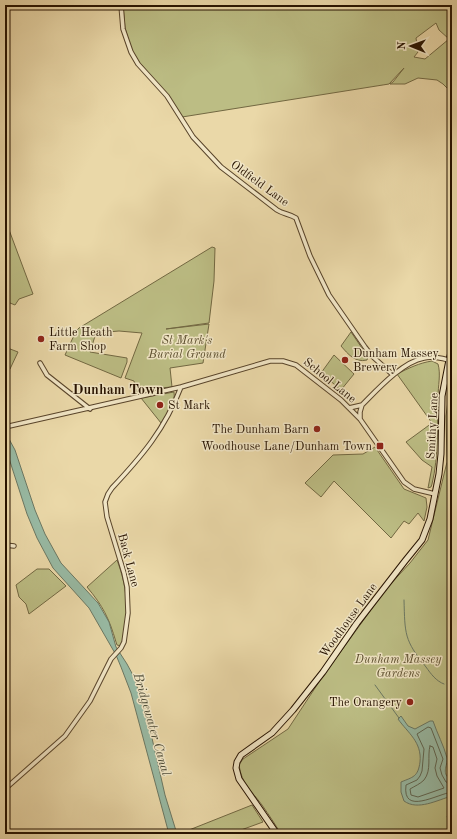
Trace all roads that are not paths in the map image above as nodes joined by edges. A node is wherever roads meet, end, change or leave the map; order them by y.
1 (121, 5) edge
2 (452, 348) edge
3 (448, 360) junction
4 (40, 363) dead end
5 (393, 375) junction
6 (181, 388) junction
7 (362, 405) junction
8 (349, 408) junction
9 (90, 409) junction
10 (360, 419) junction
11 (6, 427) edge
12 (435, 494) junction
13 (5, 545) edge
14 (14, 546) dead end
15 (5, 789) edge
16 (277, 834) edge

1 - 5 street, Oldfield Lane
2 - 3 main road, Smithy Lane
3 - 5 street
3 - 12 main road, Smithy Lane
4 - 9 street
5 - 7 street
6 - 8 street, School Lane
6 - 9 street, School Lane
6 - 15 street, Back Lane
7 - 8 street
7 - 10 street
8 - 10 street, School Lane
9 - 11 street, School Lane
10 - 12 street
12 - 16 main road, Woodhouse Lane
13 - 14 street

